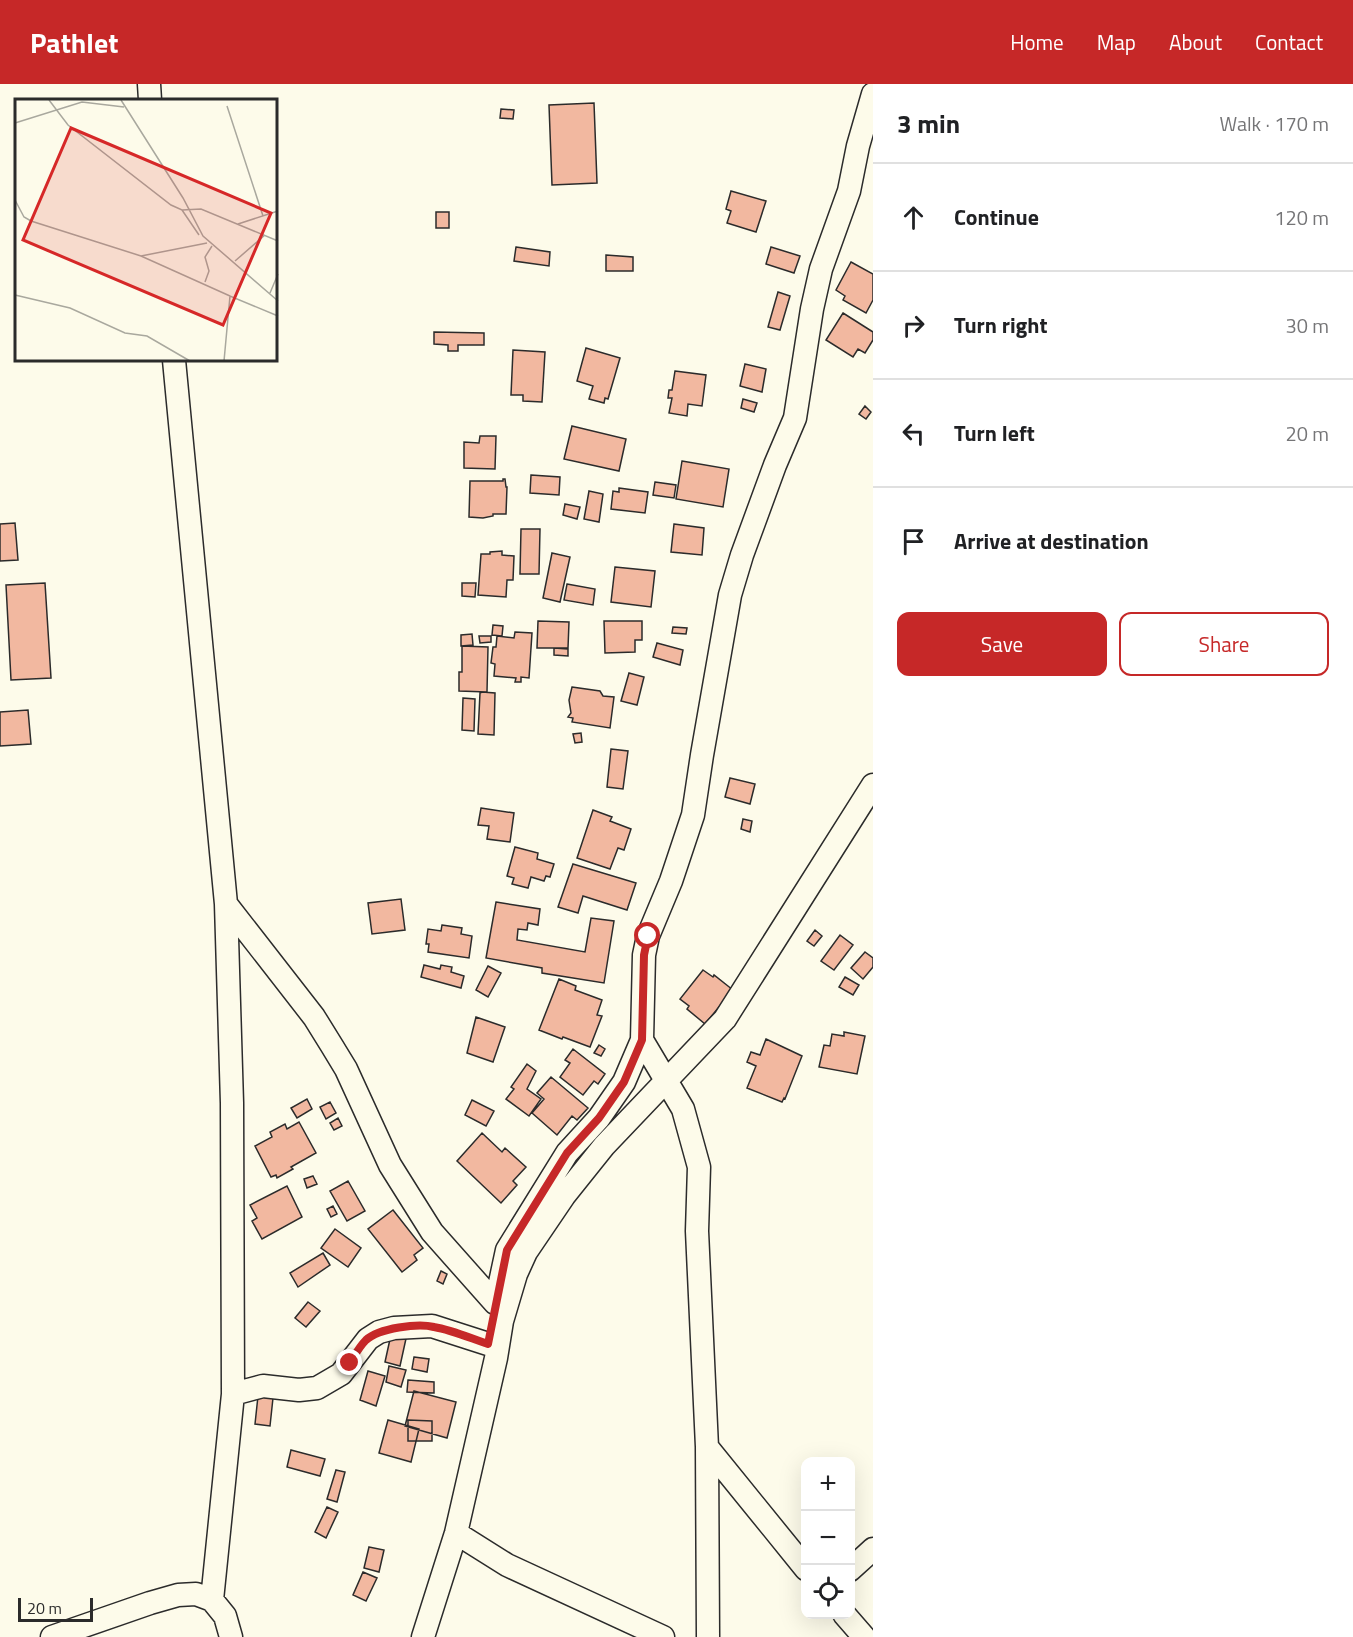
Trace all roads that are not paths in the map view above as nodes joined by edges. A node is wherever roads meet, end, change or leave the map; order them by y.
1 (149, 84) edge
2 (873, 94) edge
3 (150, 99) edge
4 (174, 362) edge
5 (873, 785) edge
6 (226, 904) junction
7 (642, 1040) junction
8 (667, 1081) junction
9 (495, 1303) junction
10 (488, 1344) junction
11 (233, 1394) junction
12 (486, 1397) junction
13 (706, 1447) junction
14 (456, 1533) junction
15 (873, 1549) edge
16 (803, 1565) edge
17 (855, 1565) edge
18 (212, 1600) junction
19 (848, 1619) edge
20 (52, 1637) edge
21 (231, 1637) edge
22 (423, 1637) edge
23 (663, 1637) edge
24 (708, 1637) edge
25 (864, 1637) edge

1 - 3 street
2 - 7 street
4 - 6 street
5 - 8 street
6 - 9 street
6 - 11 street
7 - 8 street
7 - 9 street
8 - 12 street
8 - 13 street
9 - 10 street
10 - 11 street
10 - 12 street
11 - 18 street
12 - 14 street
13 - 16 street
13 - 24 street
14 - 22 street
14 - 23 street
15 - 17 street
18 - 20 street
18 - 21 street
19 - 25 street

